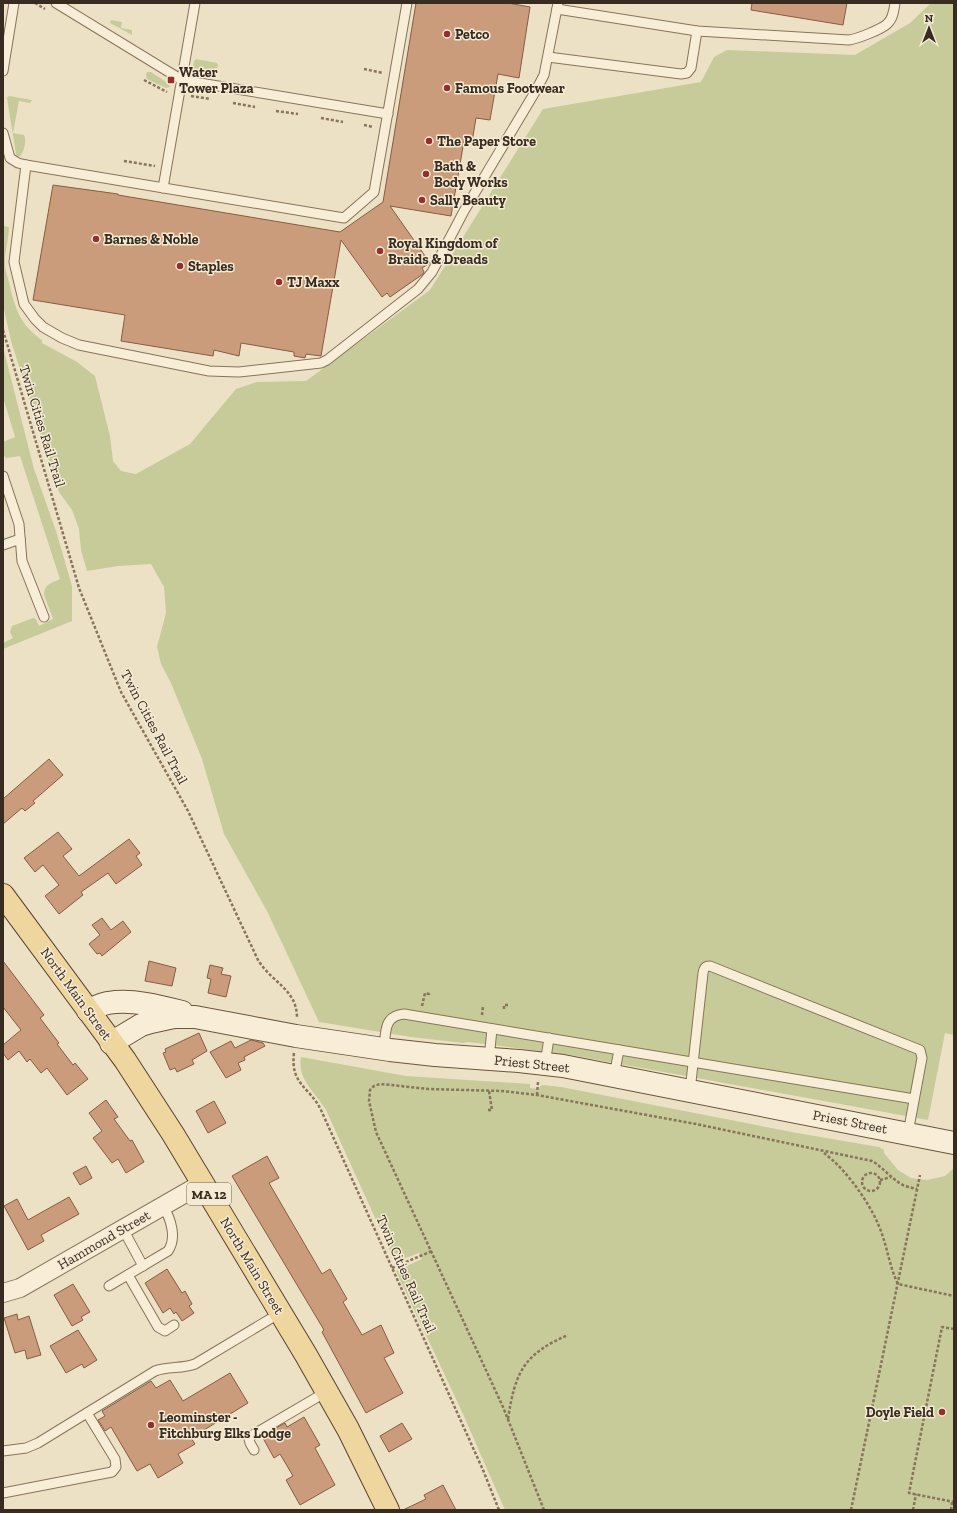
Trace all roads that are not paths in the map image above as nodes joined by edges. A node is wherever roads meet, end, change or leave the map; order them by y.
1 (14, 3) edge
2 (56, 3) edge
3 (195, 3) edge
4 (407, 3) edge
5 (895, 3) edge
6 (557, 6) edge
7 (697, 31) junction
8 (548, 57) junction
9 (3, 71) edge
10 (182, 80) junction
11 (388, 114) junction
12 (3, 133) edge
13 (26, 165) junction
14 (163, 188) junction
15 (3, 476) edge
16 (20, 539) junction
17 (3, 545) edge
18 (44, 618) dead end
19 (3, 895) edge
20 (88, 1011) junction
21 (194, 1017) junction
22 (492, 1029) junction
23 (549, 1038) junction
24 (111, 1043) junction
25 (384, 1049) junction
26 (619, 1050) junction
27 (489, 1059) junction
28 (693, 1062) junction
29 (542, 1073) junction
30 (614, 1076) junction
31 (690, 1091) junction
32 (914, 1099) junction
33 (908, 1133) junction
34 (954, 1143) edge
35 (203, 1183) junction
36 (163, 1206) junction
37 (123, 1229) junction
38 (143, 1266) junction
39 (128, 1275) junction
40 (108, 1286) dead end
41 (3, 1293) edge
42 (280, 1313) junction
43 (174, 1325) dead end
44 (326, 1392) junction
45 (87, 1413) junction
46 (254, 1450) dead end
47 (3, 1451) edge
48 (3, 1493) edge
49 (388, 1510) edge

1 - 9 lane
2 - 10 lane
3 - 10 lane
4 - 11 lane
5 - 7 lane
6 - 7 lane
6 - 8 lane
7 - 8 lane
8 - 13 lane
10 - 11 lane
10 - 14 lane
11 - 14 lane
12 - 13 lane
13 - 14 lane
15 - 16 lane
16 - 17 lane
16 - 18 lane
19 - 20 main road, North Main Street / MA 12
20 - 21 main road
20 - 24 main road, North Main Street / MA 12
21 - 24 main road, Priest Street
21 - 25 main road, Priest Street
22 - 23 lane
22 - 25 lane
22 - 27 lane
23 - 26 lane
23 - 29 lane
24 - 35 main road, North Main Street / MA 12
25 - 27 main road, Priest Street
26 - 28 lane
26 - 30 lane
27 - 29 main road, Priest Street
28 - 31 lane
28 - 32 lane
28 - 32 lane
29 - 30 main road, Priest Street
30 - 31 main road, Priest Street
31 - 33 main road, Priest Street
32 - 33 lane
33 - 34 main road, Priest Street
35 - 36 street, Hammond Street
35 - 42 main road, North Main Street / MA 12
36 - 37 street, Hammond Street
36 - 38 lane
37 - 38 lane
37 - 41 street, Hammond Street
38 - 39 lane
39 - 40 lane
39 - 43 lane
42 - 44 main road, North Main Street / MA 12
42 - 45 lane
44 - 46 lane
44 - 49 main road, North Main Street / MA 12
45 - 47 lane
45 - 48 lane

